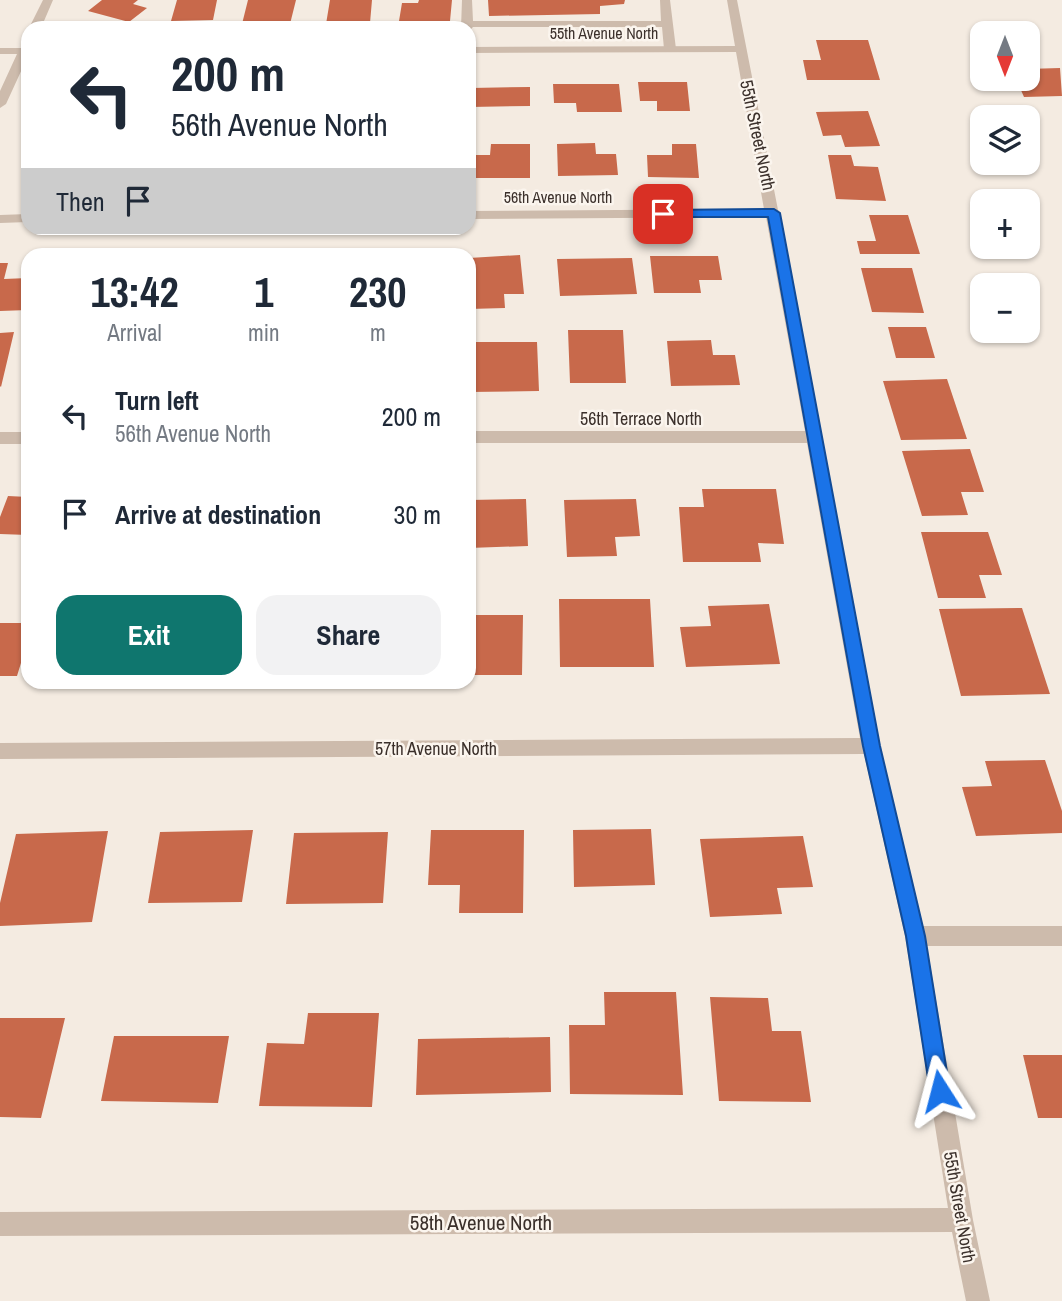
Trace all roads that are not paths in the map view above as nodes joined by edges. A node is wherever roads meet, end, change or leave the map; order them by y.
1 (48, 0) edge
2 (467, 0) edge
3 (665, 0) edge
4 (732, 0) edge
5 (615, 9) dead end
6 (38, 21) edge
7 (467, 21) edge
8 (616, 23) junction
9 (667, 23) junction
10 (476, 26) edge
11 (21, 49) edge
12 (670, 49) junction
13 (740, 49) junction
14 (476, 50) edge
15 (0, 51) edge
16 (21, 61) edge
17 (0, 104) edge
18 (774, 213) junction
19 (476, 215) edge
20 (21, 218) edge
21 (0, 219) edge
22 (813, 437) junction
23 (0, 438) edge
24 (21, 438) edge
25 (476, 438) edge
26 (871, 746) junction
27 (0, 751) edge
28 (915, 936) junction
29 (1062, 936) edge
30 (961, 1220) junction
31 (0, 1224) edge
32 (978, 1301) edge

1 - 6 street
2 - 7 street
3 - 9 street
4 - 13 street, 55th Street North
5 - 8 street
8 - 9 street
8 - 10 street
9 - 12 street
11 - 15 street
12 - 13 street, 55th Avenue North
12 - 14 street, 55th Avenue North
13 - 18 street, 55th Street North
16 - 17 street
18 - 19 street, 56th Avenue North
18 - 22 street, 55th Street North
20 - 21 street
22 - 25 street, 56th Terrace North
22 - 26 street, 55th Street North
23 - 24 street
26 - 27 street, 57th Avenue North
26 - 28 street, 55th Street North
28 - 29 street
28 - 30 street, 55th Street North
30 - 31 street, 58th Avenue North
30 - 32 street, 55th Street North

